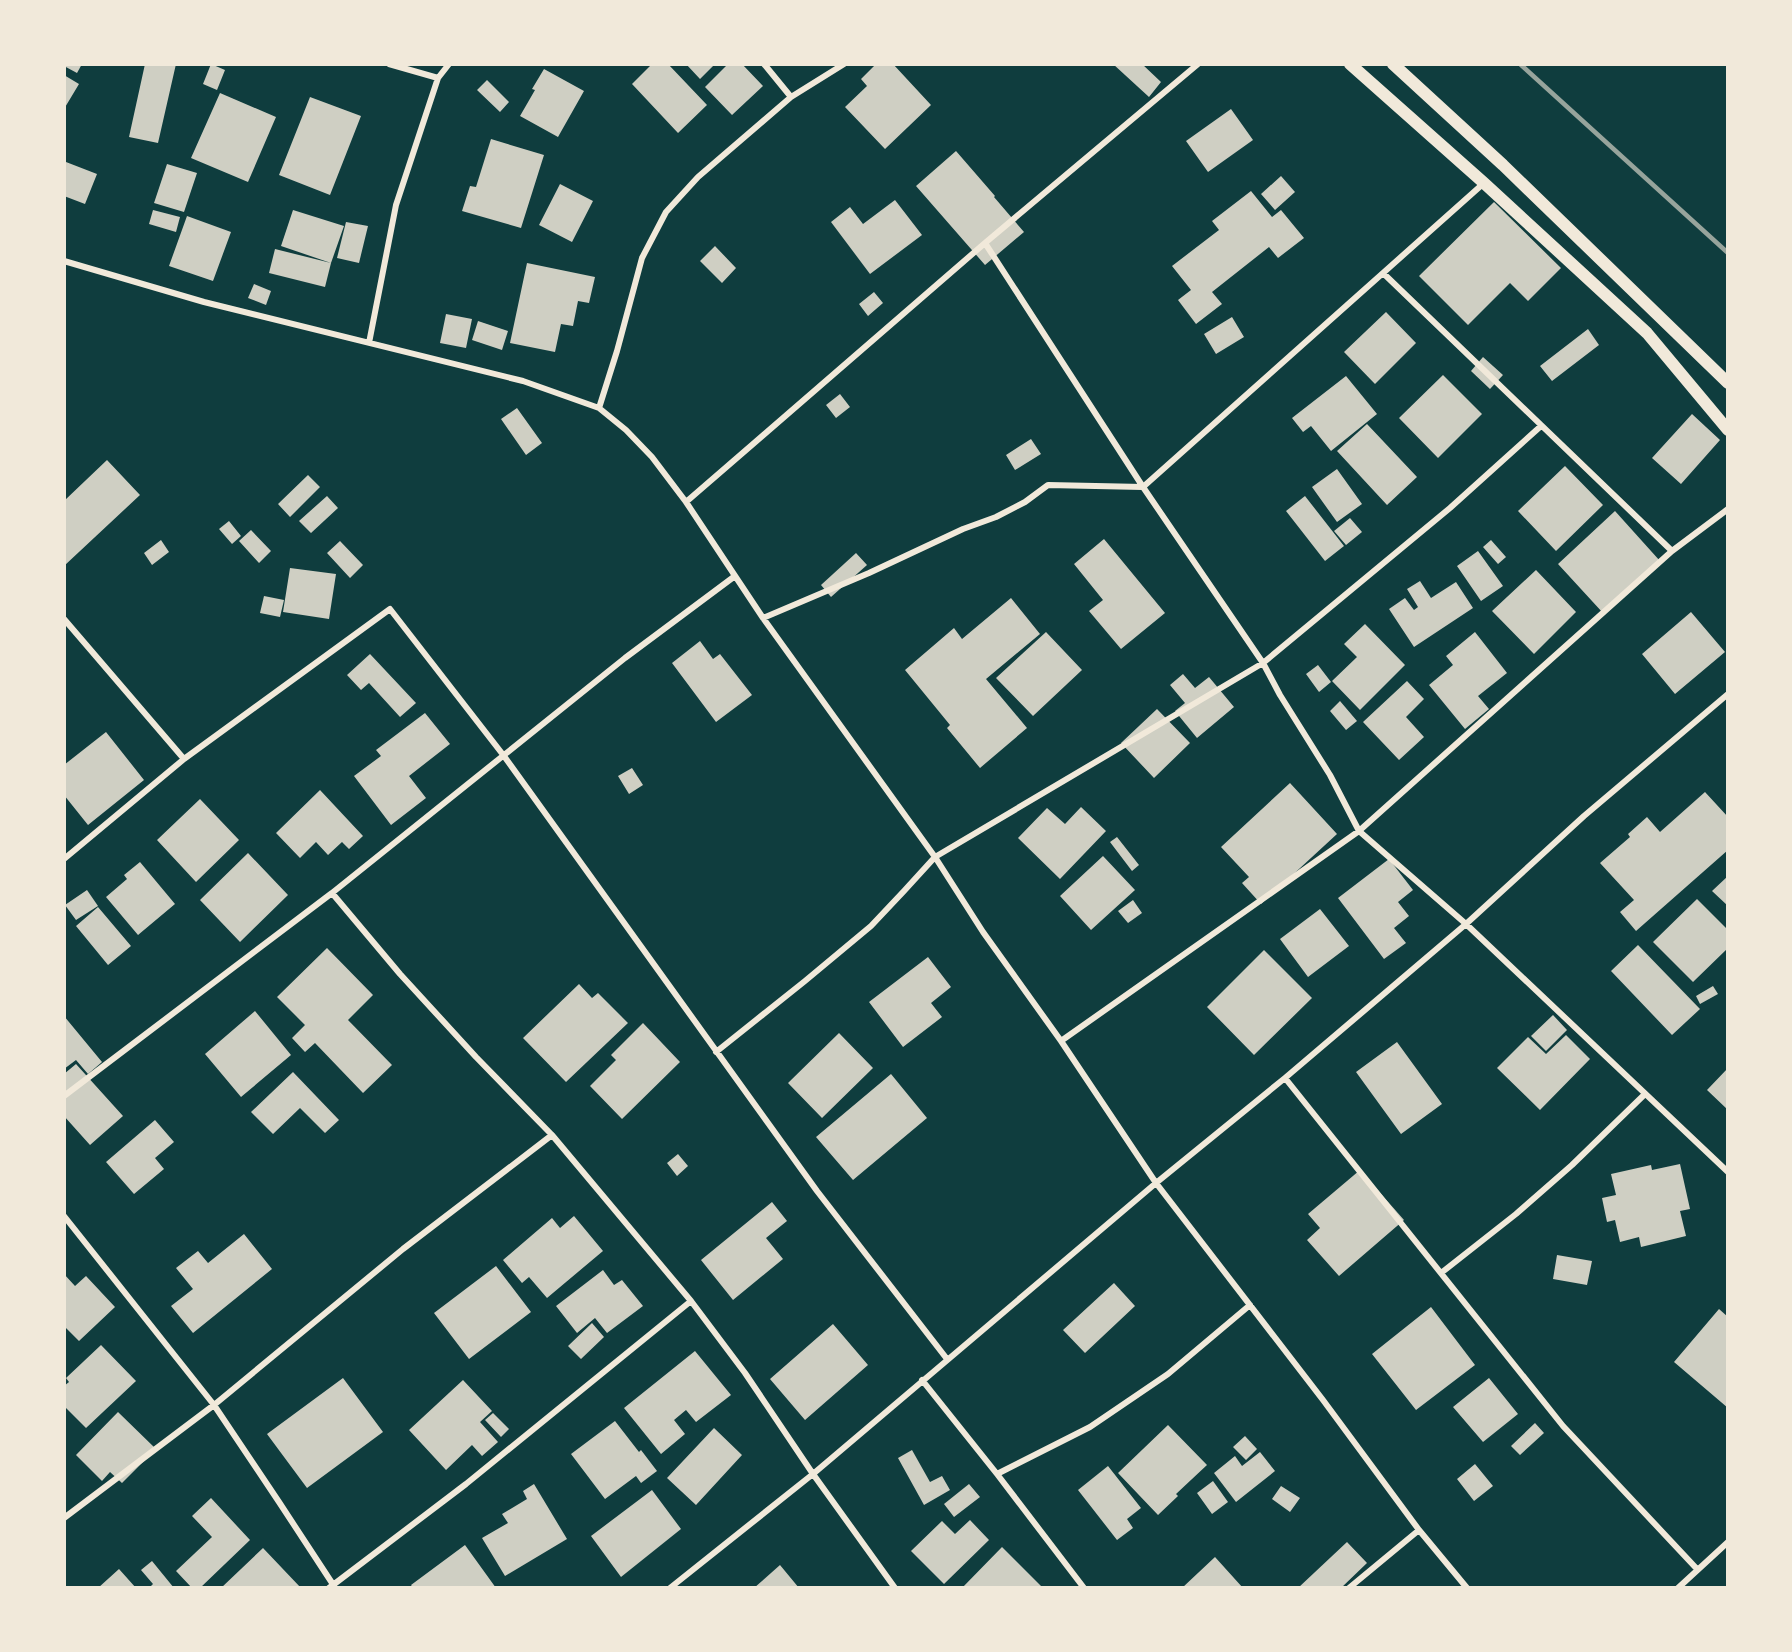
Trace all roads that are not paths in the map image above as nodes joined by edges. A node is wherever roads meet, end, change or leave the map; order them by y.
1 (389, 64) edge
2 (449, 64) edge
3 (764, 64) edge
4 (844, 64) edge
5 (1198, 64) edge
6 (1350, 64) edge
7 (1393, 64) edge
8 (438, 78) junction
9 (791, 97) junction
10 (1484, 183) junction
11 (985, 243) junction
12 (64, 261) edge
13 (1383, 273) junction
14 (369, 343) junction
15 (1728, 383) edge
16 (599, 408) junction
17 (1541, 426) junction
18 (1728, 430) edge
19 (1143, 487) junction
20 (686, 502) junction
21 (1728, 509) edge
22 (1672, 551) junction
23 (735, 576) junction
24 (763, 618) junction
25 (64, 620) edge
26 (1263, 663) junction
27 (1728, 694) edge
28 (504, 756) junction
29 (184, 759) junction
30 (1359, 831) junction
31 (934, 857) junction
32 (64, 859) edge
33 (332, 893) junction
34 (1466, 924) junction
35 (1061, 1041) junction
36 (716, 1052) junction
37 (1285, 1078) junction
38 (1645, 1094) junction
39 (64, 1096) edge
40 (552, 1135) junction
41 (1728, 1172) edge
42 (1156, 1182) junction
43 (64, 1216) edge
44 (1442, 1273) junction
45 (691, 1301) junction
46 (1250, 1305) junction
47 (947, 1359) junction
48 (922, 1380) junction
49 (214, 1405) junction
50 (813, 1474) junction
51 (997, 1474) junction
52 (64, 1518) edge
53 (1419, 1530) junction
54 (1728, 1542) edge
55 (1697, 1569) junction
56 (332, 1586) edge
57 (670, 1587) edge
58 (895, 1587) edge
59 (1084, 1587) edge
60 (1349, 1587) edge
61 (1467, 1587) edge
62 (1678, 1587) edge

1 - 8 street
2 - 8 street
3 - 9 street
4 - 9 street
5 - 11 street
6 - 10 main road
7 - 15 main road
8 - 14 street
9 - 16 street
10 - 13 street
10 - 18 main road
11 - 19 street
11 - 20 street
12 - 14 street
13 - 17 street
13 - 19 street
14 - 16 street
16 - 20 street
17 - 22 street
17 - 26 street
19 - 24 street
19 - 26 street
20 - 23 street
21 - 22 street
22 - 30 street
23 - 24 street
23 - 28 street
24 - 31 street
25 - 29 street
26 - 30 street
26 - 31 street
27 - 34 street
28 - 29 street
28 - 33 street
28 - 36 street
29 - 32 street
30 - 34 street
30 - 35 street
31 - 35 street
31 - 36 street
33 - 39 street
33 - 40 street
34 - 37 street
34 - 38 street
35 - 42 street
36 - 47 street
37 - 42 street
37 - 44 street
38 - 41 street
38 - 44 street
40 - 45 street
40 - 49 street
42 - 46 street
42 - 47 street
43 - 49 street
44 - 55 street
45 - 50 street
45 - 56 street
46 - 51 street
46 - 53 street
47 - 48 street
48 - 50 street
48 - 51 street
49 - 52 street
49 - 56 street
50 - 57 street
50 - 58 street
51 - 59 street
53 - 60 street
53 - 61 street
54 - 55 street
55 - 62 street

